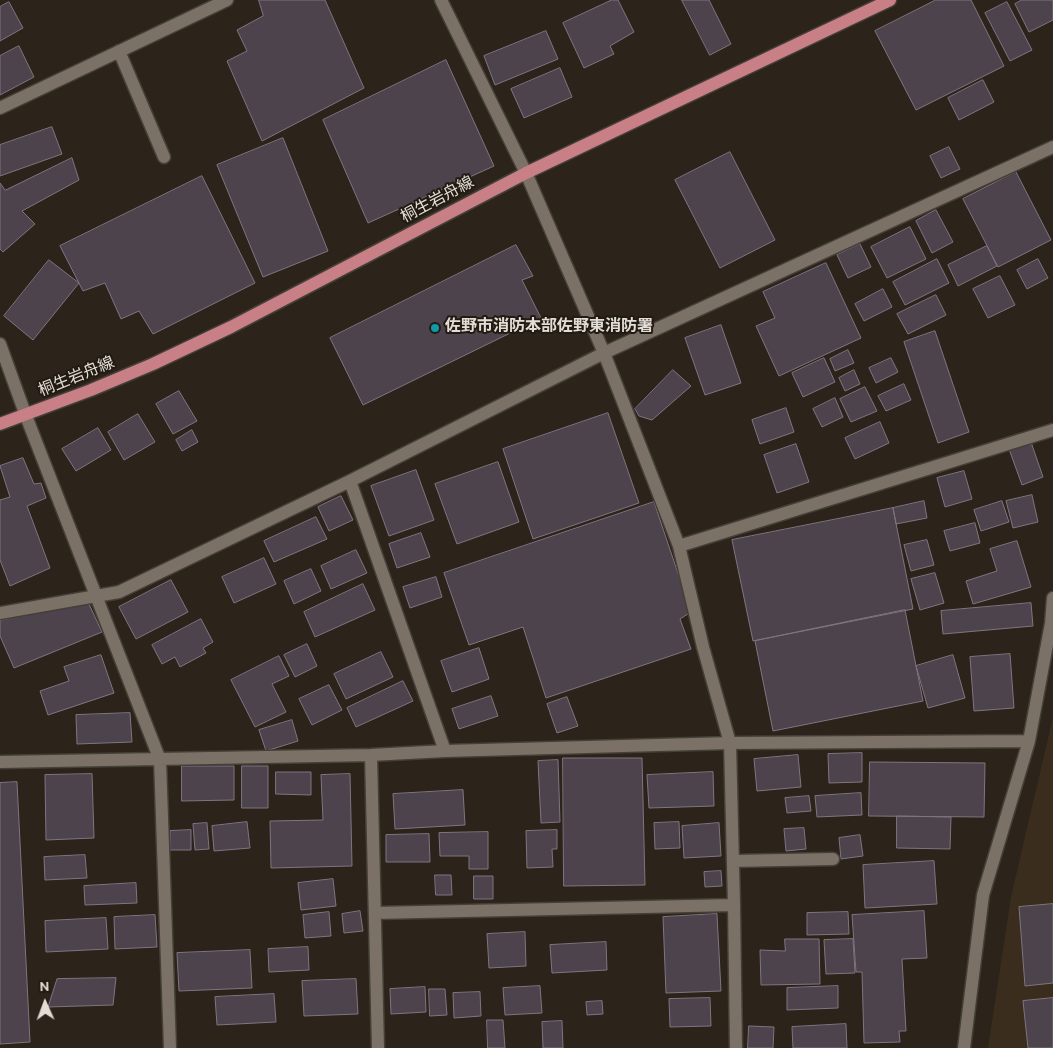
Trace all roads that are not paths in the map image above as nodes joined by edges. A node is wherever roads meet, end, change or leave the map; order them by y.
1 (227, 0) edge
2 (440, 0) edge
3 (890, 0) edge
4 (119, 51) junction
5 (0, 108) edge
6 (1053, 147) edge
7 (164, 157) dead end
8 (526, 173) junction
9 (0, 344) edge
10 (604, 353) junction
11 (26, 416) junction
12 (0, 424) edge
13 (1053, 430) edge
14 (350, 481) junction
15 (679, 546) junction
16 (96, 596) junction
17 (1053, 598) edge
18 (0, 614) edge
19 (1029, 741) junction
20 (730, 744) junction
21 (444, 751) junction
22 (371, 755) junction
23 (160, 760) junction
24 (0, 762) edge
25 (833, 860) dead end
26 (733, 861) junction
27 (734, 905) junction
28 (375, 913) junction
29 (170, 1048) edge
30 (378, 1048) edge
31 (736, 1048) edge
32 (964, 1048) edge

1 - 4 street
2 - 8 street
3 - 8 main road, 桐生岩舟線
4 - 5 street
4 - 7 street
6 - 10 street
8 - 10 street
8 - 11 main road, 桐生岩舟線
9 - 11 street
10 - 14 street
10 - 15 street
11 - 12 main road, 桐生岩舟線
11 - 16 street
13 - 15 street
14 - 16 street
14 - 21 street
15 - 20 street
16 - 18 street
16 - 23 street
17 - 19 street
19 - 20 street
19 - 32 street
20 - 21 street
20 - 26 street
21 - 22 street
22 - 23 street
22 - 28 street
23 - 24 street
23 - 29 street
25 - 26 street
26 - 27 street
27 - 28 street
27 - 31 street
28 - 30 street

